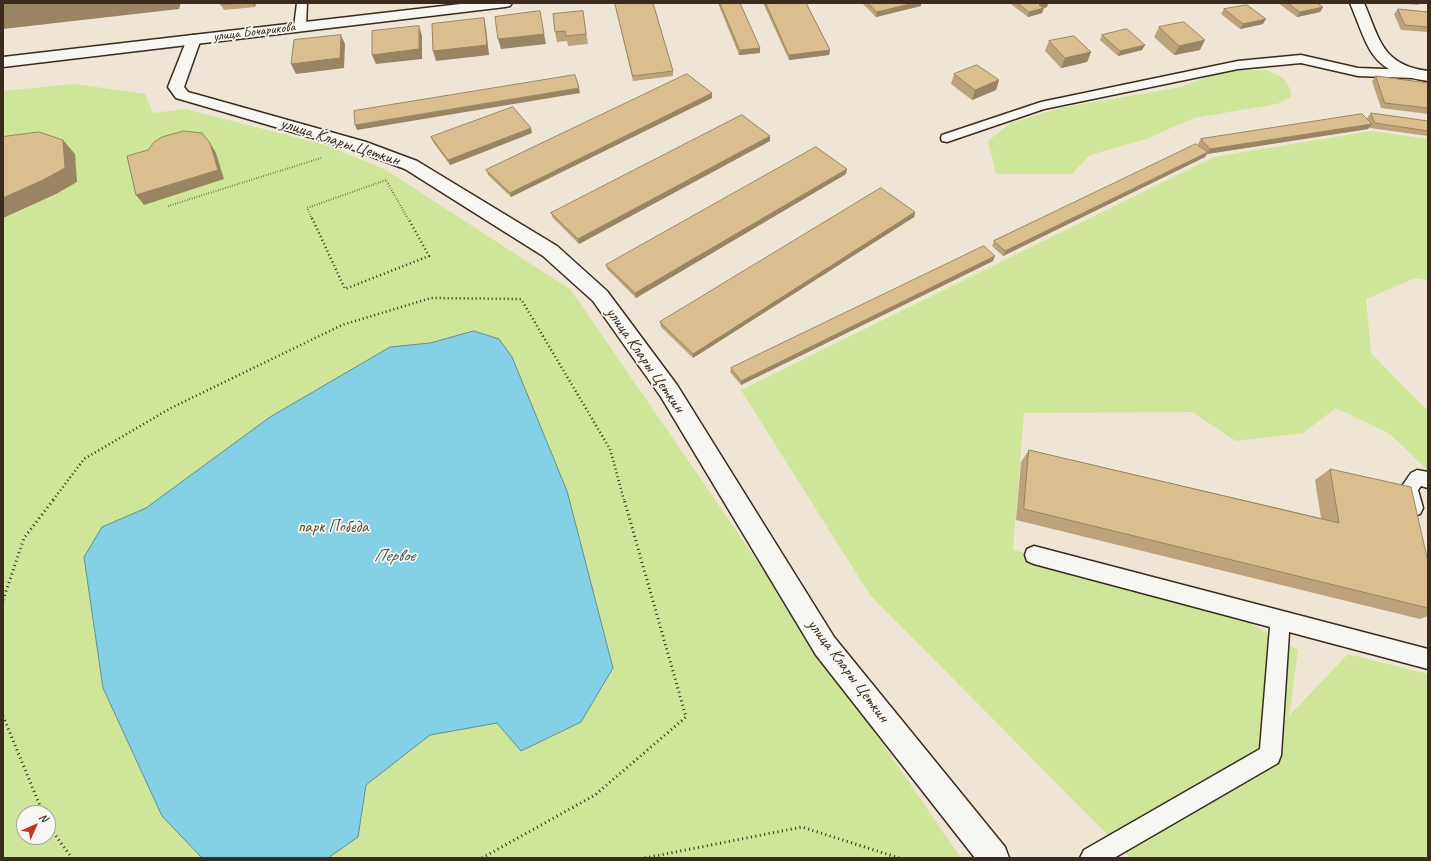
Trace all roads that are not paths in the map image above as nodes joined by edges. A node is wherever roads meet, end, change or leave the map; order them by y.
1 (302, 3) edge
2 (505, 3) edge
3 (1357, 3) edge
4 (300, 27) junction
5 (194, 39) junction
6 (3, 62) edge
7 (1412, 74) junction
8 (1428, 76) edge
9 (947, 138) dead end
10 (1428, 480) edge
11 (1418, 527) edge
12 (1034, 556) dead end
13 (1280, 620) junction
14 (1428, 658) edge
15 (994, 858) edge
16 (1092, 858) edge

1 - 4 lane
2 - 4 street, улица Бочарикова
3 - 7 street
4 - 5 street, улица Бочарикова
5 - 6 street, улица Бочарикова
5 - 15 street, улица Клары Цеткин
7 - 8 street
7 - 9 lane
10 - 11 lane
12 - 13 lane
13 - 14 lane
13 - 16 lane

